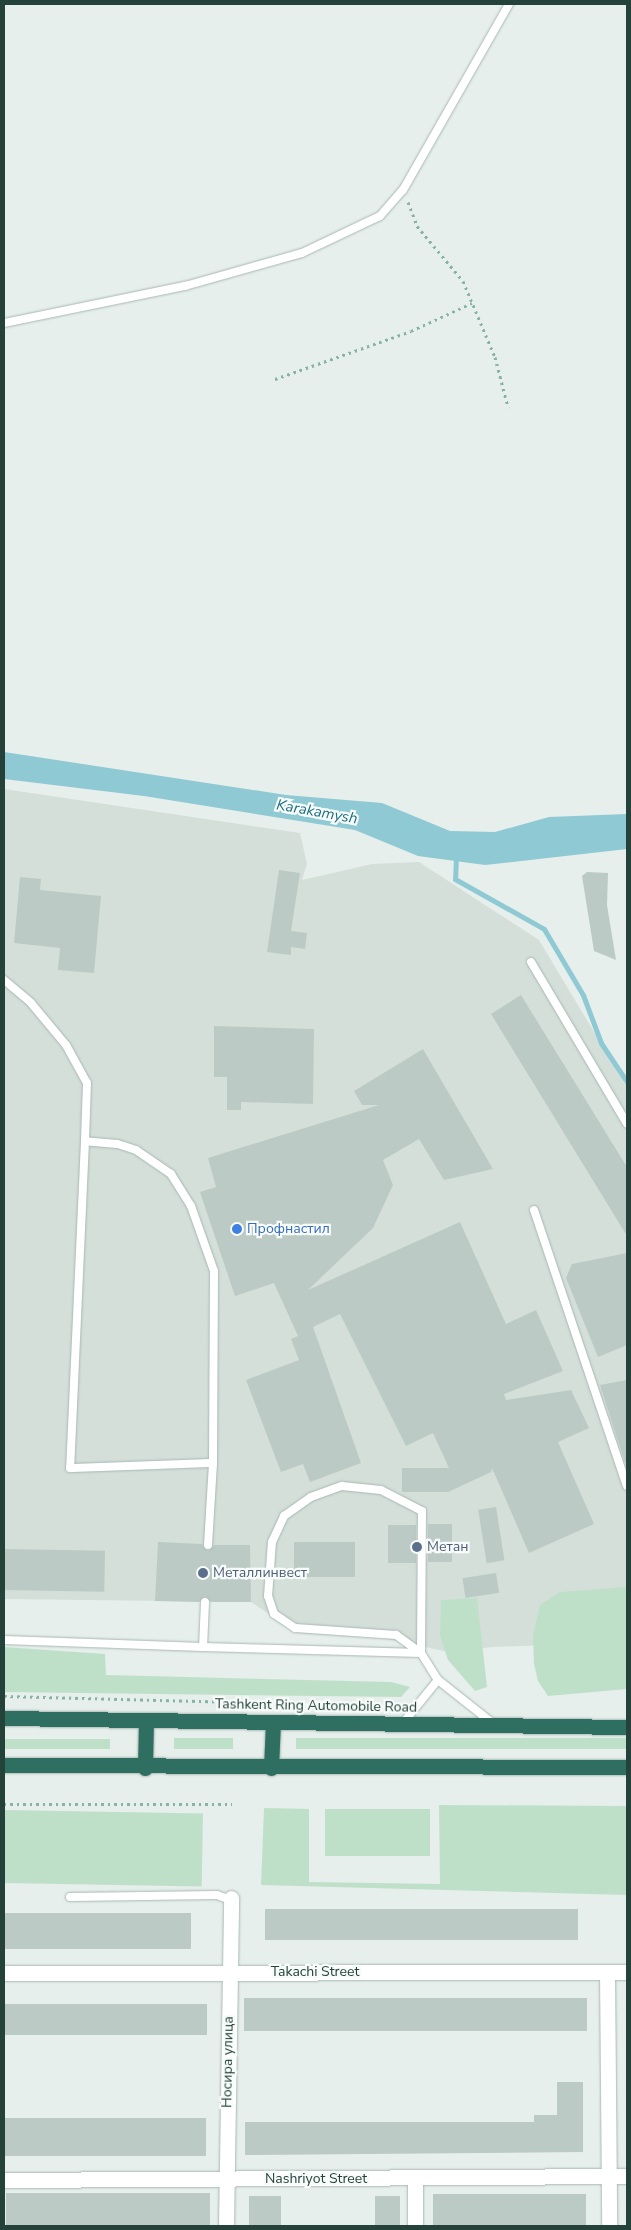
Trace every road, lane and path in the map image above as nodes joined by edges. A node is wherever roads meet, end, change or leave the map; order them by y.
1 (509, 4) edge
2 (403, 190) junction
3 (472, 303) junction
4 (4, 323) edge
5 (275, 379) dead end
6 (508, 406) dead end
7 (531, 962) dead end
8 (4, 980) edge
9 (627, 1124) edge
10 (85, 1141) junction
11 (534, 1210) dead end
12 (213, 1463) junction
13 (627, 1486) edge
14 (208, 1545) dead end
15 (205, 1602) dead end
16 (4, 1640) edge
17 (203, 1647) junction
18 (421, 1653) junction
19 (438, 1680) junction
20 (4, 1696) edge
21 (348, 1705) dead end
22 (4, 1718) edge
23 (146, 1720) junction
24 (272, 1722) junction
25 (403, 1724) junction
26 (495, 1725) junction
27 (627, 1727) edge
28 (4, 1765) edge
29 (627, 1767) edge
30 (145, 1768) junction
31 (271, 1768) junction
32 (4, 1804) edge
33 (232, 1804) dead end
34 (70, 1897) dead end
35 (231, 1899) joint
36 (230, 1972) junction
37 (607, 1972) junction
38 (627, 1972) edge
39 (4, 1973) edge
40 (608, 2175) junction
41 (627, 2176) edge
42 (226, 2179) junction
43 (415, 2179) junction
44 (4, 2180) edge
45 (226, 2226) edge
46 (415, 2226) edge
47 (609, 2226) edge

1 - 2 lane
2 - 3 path
2 - 4 lane
3 - 5 path
3 - 6 path
7 - 9 lane
8 - 10 lane
10 - 12 lane
10 - 12 lane
11 - 13 lane
12 - 14 lane
15 - 17 lane
16 - 17 lane
17 - 18 lane
18 - 18 lane
18 - 19 lane
19 - 25 lane
19 - 26 lane
20 - 21 path
22 - 23 highway, Tashkent Ring Automobile Road
23 - 24 highway, Tashkent Ring Automobile Road
23 - 30 highway
24 - 25 highway, Tashkent Ring Automobile Road
24 - 31 highway
25 - 26 highway, Tashkent Ring Automobile Road
26 - 27 highway, Tashkent Ring Automobile Road
28 - 30 highway
29 - 31 highway
30 - 31 highway
32 - 33 path
34 - 35 lane
35 - 36 street, Носира улица
36 - 37 street, Takachi Street
36 - 39 street, Takachi Street
36 - 42 street, Носира улица
37 - 38 street, Takachi Street
37 - 40 street
40 - 41 street, Nashriyot Street
40 - 43 street, Nashriyot Street
40 - 47 street
42 - 43 street, Nashriyot Street
42 - 44 street, Nashriyot Street
42 - 45 street, Носира улица
43 - 46 street

